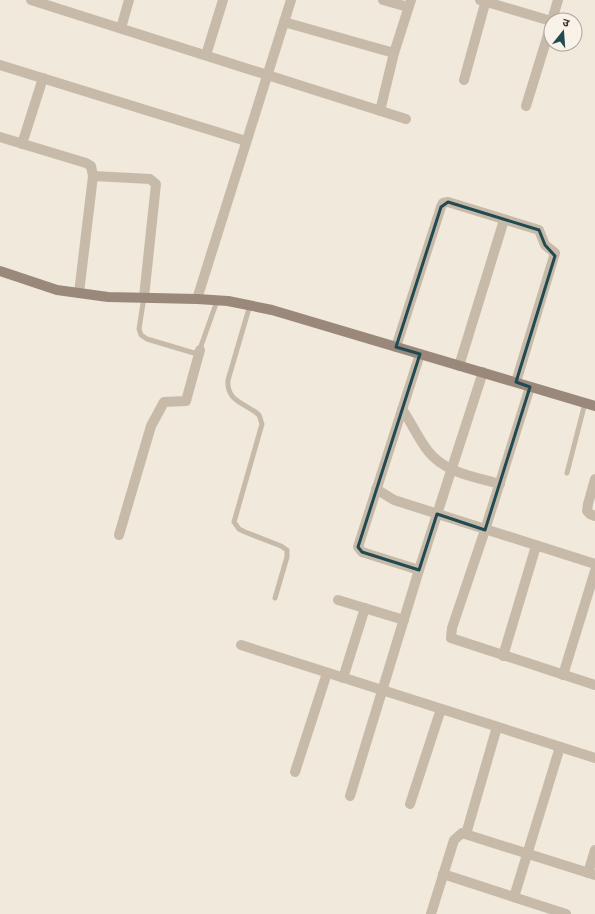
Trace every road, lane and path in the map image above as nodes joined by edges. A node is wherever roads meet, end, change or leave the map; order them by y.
1 (33, 0) edge
2 (129, 0) edge
3 (223, 0) edge
4 (291, 0) edge
5 (383, 0) edge
6 (558, 0) edge
7 (484, 1) edge
8 (410, 3) edge
9 (554, 12) edge
10 (543, 17) edge
11 (284, 22) junction
12 (120, 28) junction
13 (543, 51) edge
14 (394, 53) junction
15 (206, 56) junction
16 (0, 65) edge
17 (267, 76) junction
18 (43, 78) junction
19 (464, 80) dead end
20 (526, 106) dead end
21 (380, 111) junction
22 (406, 119) dead end
23 (0, 137) edge
24 (246, 141) junction
25 (22, 144) junction
26 (93, 176) junction
27 (504, 220) junction
28 (0, 272) edge
29 (79, 293) junction
30 (144, 297) junction
31 (197, 298) junction
32 (217, 300) junction
33 (250, 305) junction
34 (396, 346) junction
35 (200, 350) junction
36 (420, 354) junction
37 (459, 366) junction
38 (483, 372) junction
39 (516, 382) junction
40 (530, 387) junction
41 (590, 404) edge
42 (402, 409) junction
43 (452, 470) junction
44 (567, 473) dead end
45 (595, 479) edge
46 (500, 484) junction
47 (376, 490) junction
48 (437, 514) junction
49 (595, 516) edge
50 (485, 530) junction
51 (120, 535) dead end
52 (536, 546) junction
53 (595, 564) edge
54 (419, 570) junction
55 (595, 572) edge
56 (275, 598) dead end
57 (338, 600) dead end
58 (365, 608) junction
59 (404, 620) junction
60 (241, 645) dead end
61 (503, 656) junction
62 (327, 673) junction
63 (563, 675) junction
64 (343, 678) junction
65 (595, 685) edge
66 (383, 691) junction
67 (441, 709) junction
68 (497, 727) junction
69 (560, 747) junction
70 (595, 758) edge
71 (295, 772) dead end
72 (350, 796) dead end
73 (410, 804) dead end
74 (466, 834) junction
75 (595, 850) edge
76 (526, 854) junction
77 (443, 874) junction
78 (592, 874) edge
79 (514, 897) junction
80 (553, 912) edge
81 (431, 914) edge
82 (566, 914) edge

1 - 12 street
2 - 12 street
3 - 15 street
4 - 11 street
5 - 8 street
6 - 9 street
7 - 10 street
7 - 19 street
8 - 14 street
11 - 14 street
11 - 17 street
12 - 15 street
13 - 20 street
14 - 21 street
15 - 17 street
16 - 18 street
17 - 21 street
17 - 24 street
18 - 24 street
18 - 25 street
21 - 22 street
23 - 25 street
24 - 31 street
25 - 26 street
26 - 29 street
26 - 30 street
27 - 34 street
27 - 37 street
27 - 39 street
28 - 29 street
29 - 30 street
30 - 31 street
30 - 35 lane
31 - 32 street
32 - 33 street
32 - 35 lane
33 - 34 street
33 - 56 lane
34 - 36 street
35 - 51 street
36 - 37 street
36 - 42 street
37 - 38 street
38 - 39 street
38 - 43 street
39 - 40 street
40 - 41 street
40 - 46 street
41 - 44 lane
42 - 43 street
42 - 47 street
43 - 46 street
43 - 48 street
45 - 49 street
46 - 50 street
47 - 48 street
47 - 54 street
48 - 50 street
48 - 54 street
50 - 52 street
50 - 61 street
52 - 53 street
52 - 61 street
54 - 59 street
55 - 63 street
57 - 58 street
58 - 59 street
58 - 64 street
59 - 66 street
60 - 62 street
61 - 63 street
62 - 64 street
62 - 71 street
63 - 65 street
64 - 66 street
66 - 67 street
66 - 72 street
67 - 68 street
67 - 73 street
68 - 69 street
68 - 74 street
69 - 70 street
69 - 76 street
74 - 76 street
74 - 77 street
75 - 78 street
76 - 78 street
76 - 79 street
77 - 79 street
77 - 81 street
79 - 80 street
80 - 82 street

